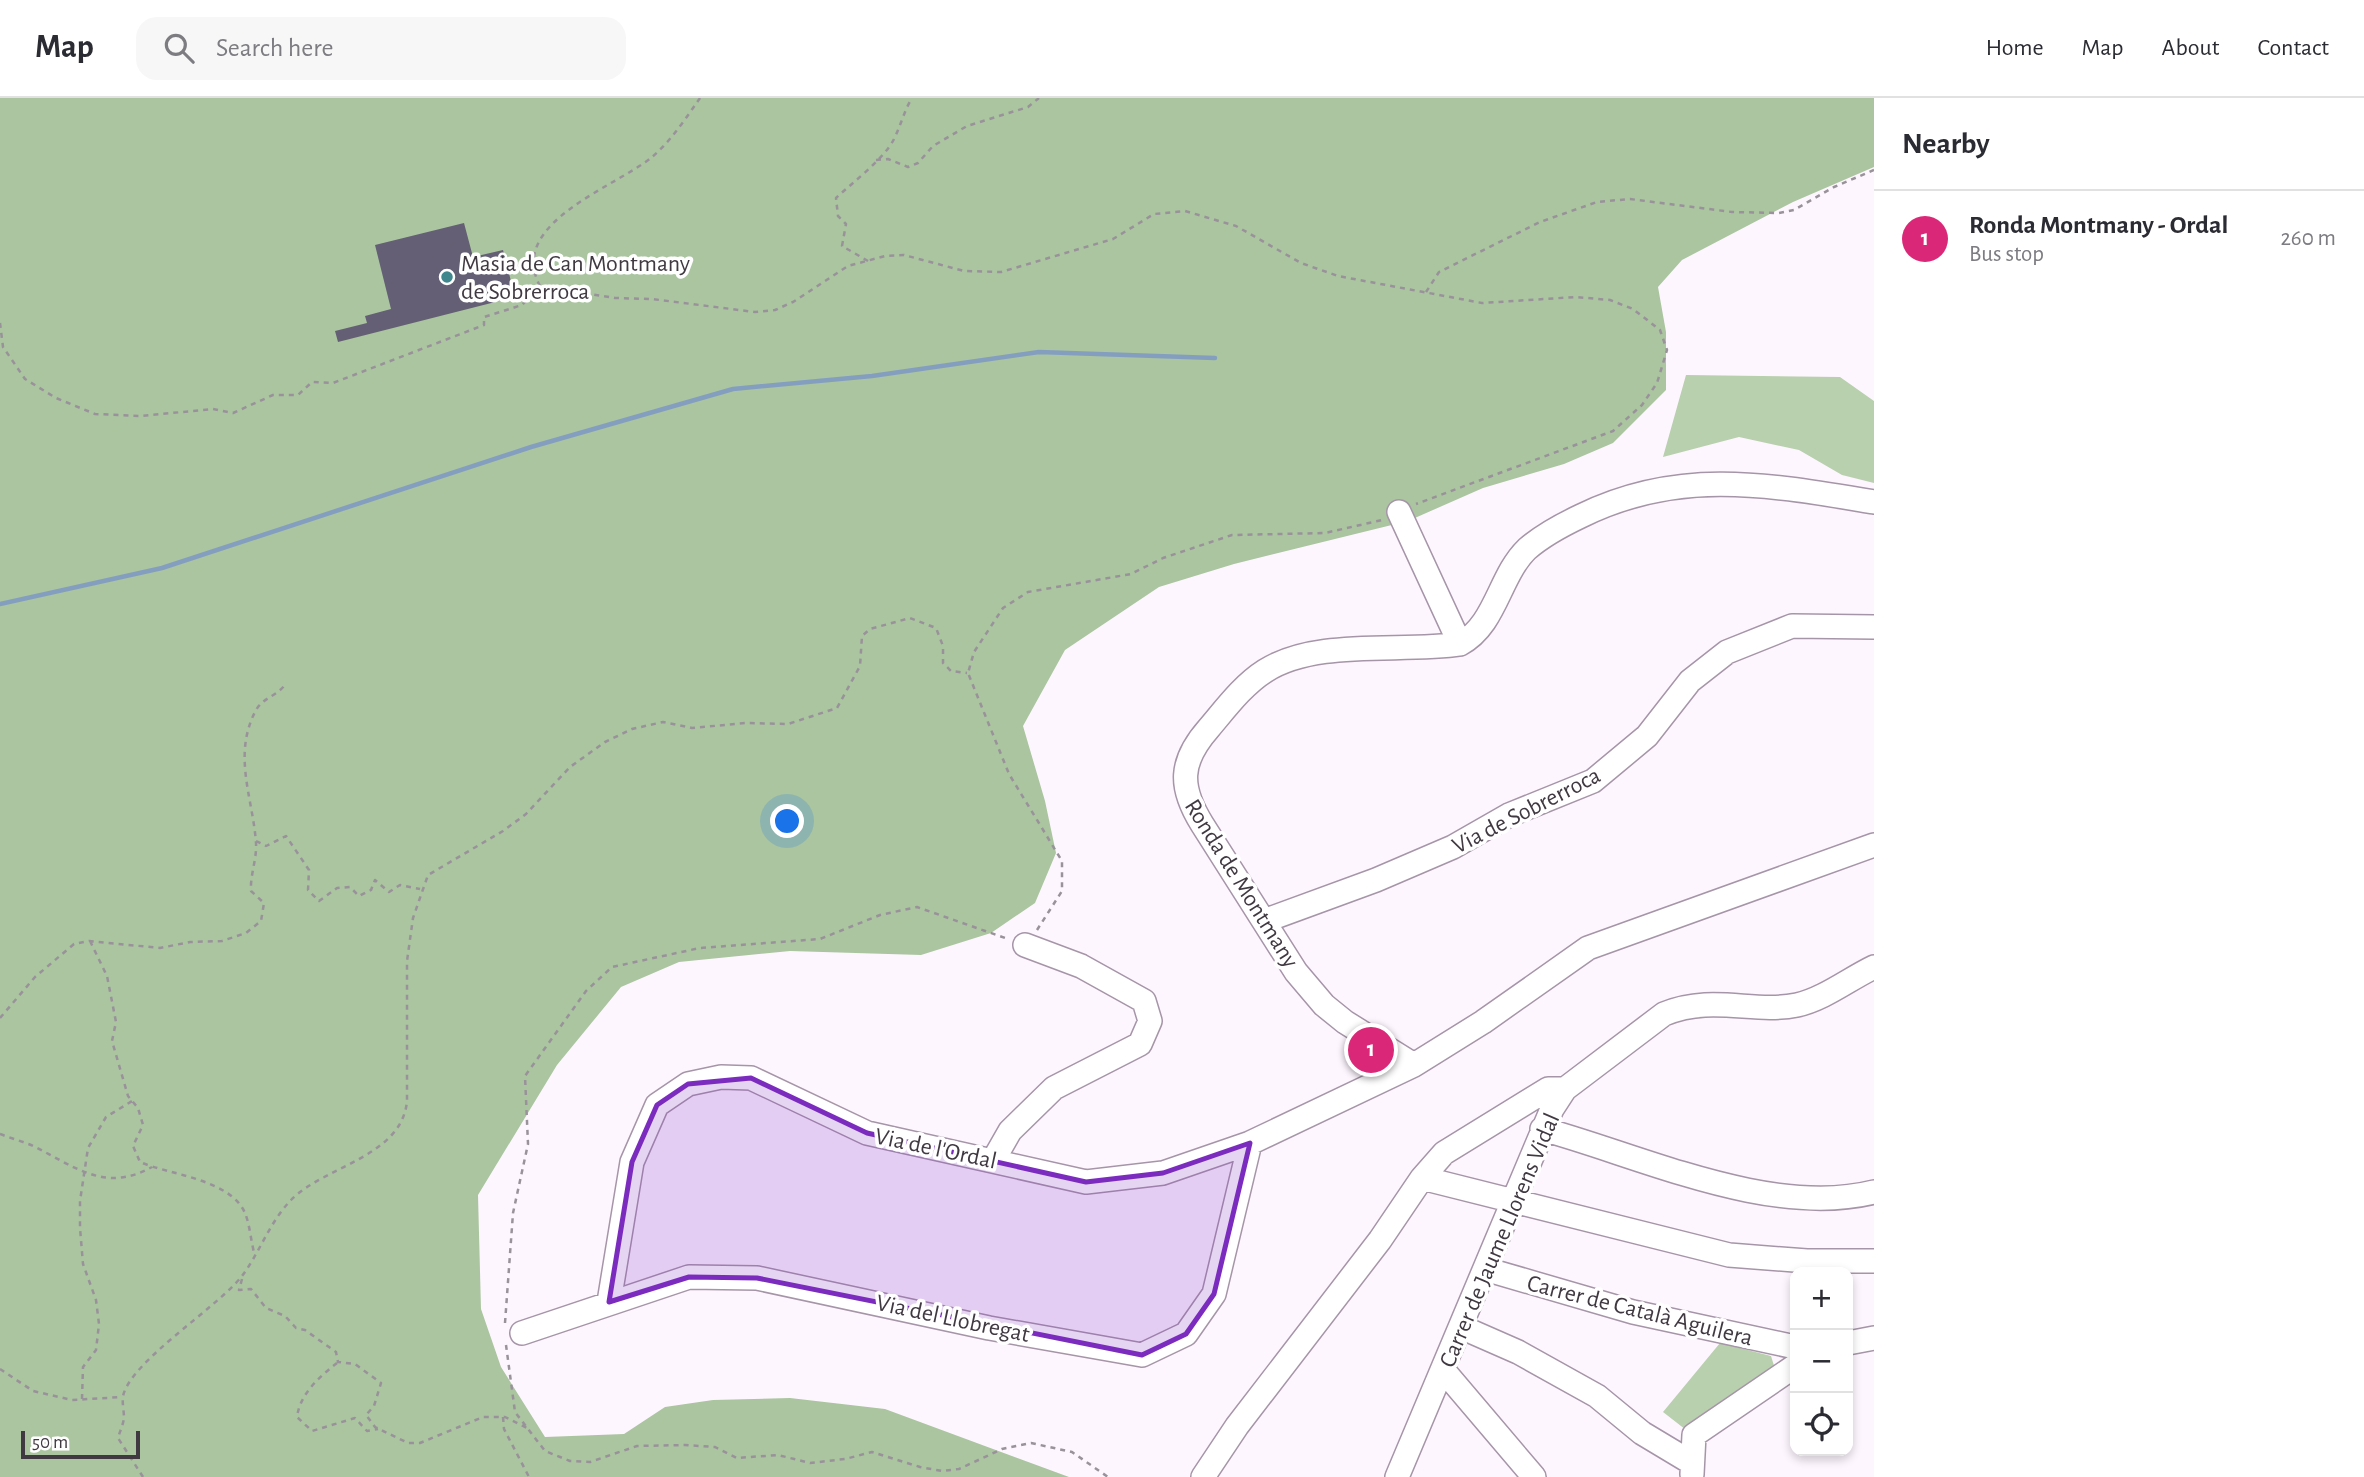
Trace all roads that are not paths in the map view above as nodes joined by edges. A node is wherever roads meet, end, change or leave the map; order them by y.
1 (1874, 502) edge
2 (1399, 512) road end
3 (1874, 627) edge
4 (1460, 643) junction
5 (1874, 845) edge
6 (1264, 921) junction
7 (1026, 945) road end
8 (1874, 967) edge
9 (1414, 1065) junction
10 (1565, 1089) junction
11 (1542, 1129) junction
12 (1250, 1143) junction
13 (994, 1160) junction
14 (1422, 1178) junction
15 (1874, 1192) edge
16 (1513, 1199) junction
17 (1874, 1261) edge
18 (1485, 1269) junction
19 (609, 1302) junction
20 (1461, 1327) junction
21 (513, 1329) road end
22 (1874, 1338) edge
23 (1853, 1342) edge
24 (1790, 1346) edge
25 (1790, 1369) edge
26 (1444, 1371) junction
27 (1692, 1470) edge
28 (1400, 1475) edge
29 (1203, 1477) edge
30 (1534, 1477) edge

1 - 4 street
2 - 4 street
3 - 6 street, Via de Sobrerroca
4 - 6 street, Ronda de Montmany
5 - 9 street
6 - 9 street, Ronda de Montmany
7 - 13 street
8 - 10 street, Carrer de Jaume Llorens Vidal
9 - 12 street, Via de l'Ordal
10 - 11 street, Carrer de Jaume Llorens Vidal
10 - 14 street
11 - 15 street
11 - 16 street, Carrer de Jaume Llorens Vidal
12 - 13 street, Via de l'Ordal
12 - 19 street, Via del Llobregat
13 - 19 street, Via de l'Ordal
14 - 16 street
14 - 29 street
16 - 17 street
16 - 18 street, Carrer de Jaume Llorens Vidal
18 - 20 street, Carrer de Jaume Llorens Vidal
18 - 24 street, Carrer de Català Aguilera
19 - 21 street, Via del Llobregat
20 - 26 street, Carrer de Jaume Llorens Vidal
20 - 27 street
22 - 23 street
25 - 27 street
26 - 28 street, Carrer de Jaume Llorens Vidal
26 - 30 street

